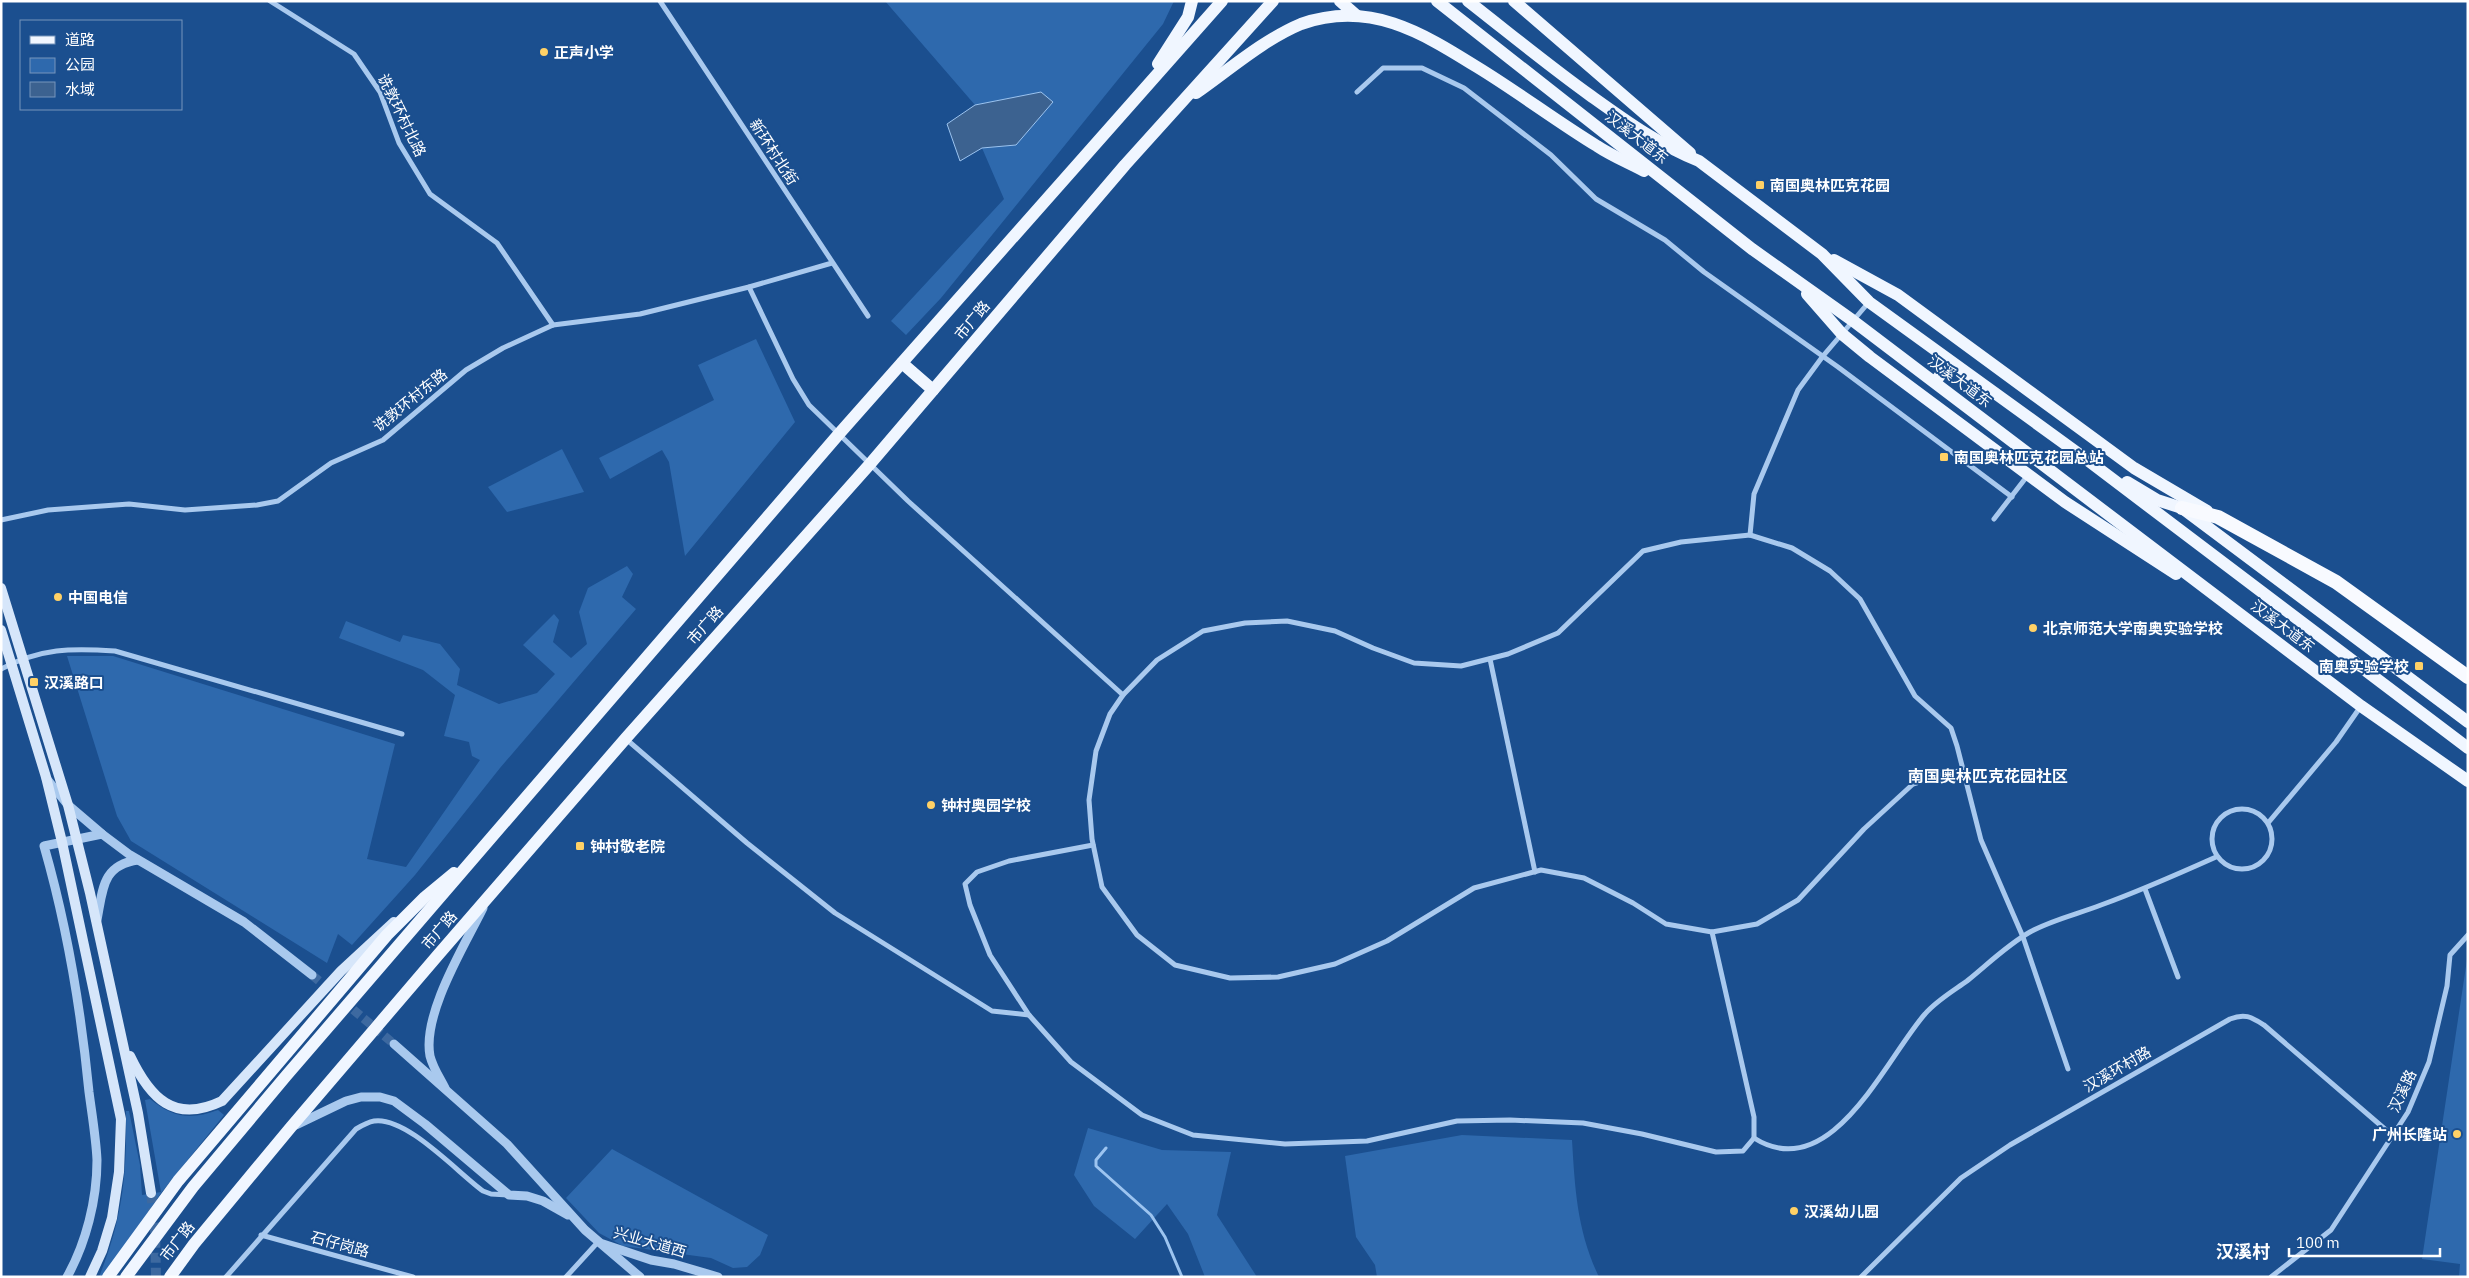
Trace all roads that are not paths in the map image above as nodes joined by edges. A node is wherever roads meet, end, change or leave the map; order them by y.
1 (270, 1) edge
2 (660, 1) edge
3 (1192, 1) edge
4 (1222, 1) edge
5 (1272, 1) edge
6 (1340, 1) edge
7 (1437, 1) edge
8 (1468, 1) edge
9 (1514, 1) edge
10 (1356, 15) junction
11 (1357, 92) dead end
12 (1140, 94) junction
13 (1178, 106) junction
14 (1699, 161) junction
15 (1670, 184) junction
16 (1822, 254) junction
17 (832, 263) junction
18 (1795, 281) junction
19 (749, 287) junction
20 (1869, 302) junction
21 (868, 316) dead end
22 (1852, 320) junction
23 (553, 324) junction
24 (1842, 334) junction
25 (1823, 356) junction
26 (1950, 362) junction
27 (902, 363) junction
28 (1935, 382) junction
29 (933, 390) junction
30 (2045, 430) junction
31 (838, 436) junction
32 (870, 464) junction
33 (2028, 476) junction
34 (2012, 497) junction
35 (2182, 508) junction
36 (2218, 517) junction
37 (1994, 519) dead end
38 (1, 520) edge
39 (1750, 535) junction
40 (1, 588) edge
41 (2220, 598) junction
42 (1, 630) edge
43 (1490, 658) junction
44 (22, 659) junction
45 (12, 664) junction
46 (1, 669) edge
47 (2468, 677) edge
48 (1124, 695) junction
49 (2361, 706) junction
50 (2468, 722) edge
51 (402, 734) dead end
52 (626, 738) junction
53 (2468, 748) edge
54 (1963, 770) junction
55 (46, 777) junction
56 (2468, 781) edge
57 (68, 805) junction
58 (2268, 823) junction
59 (102, 834) junction
60 (76, 839) junction
61 (62, 842) junction
62 (1093, 845) junction
63 (483, 849) junction
64 (2216, 857) junction
65 (138, 860) junction
66 (1535, 872) junction
67 (2145, 889) junction
68 (425, 897) junction
69 (487, 900) junction
70 (97, 920) junction
71 (1712, 932) junction
72 (2468, 935) edge
73 (2023, 937) junction
74 (312, 974) tunnel mouth
75 (2178, 977) dead end
76 (1029, 1015) junction
77 (124, 1042) junction
78 (394, 1044) tunnel mouth
79 (2068, 1070) dead end
80 (449, 1095) junction
81 (291, 1127) junction
82 (2393, 1136) junction
83 (1754, 1138) junction
84 (151, 1193) tunnel mouth
85 (509, 1194) junction
86 (574, 1219) junction
87 (261, 1235) junction
88 (598, 1242) junction
89 (67, 1277) edge
90 (90, 1277) edge
91 (108, 1277) edge
92 (126, 1277) edge
93 (170, 1277) edge
94 (226, 1277) edge
95 (414, 1277) edge
96 (566, 1277) edge
97 (640, 1277) edge
98 (718, 1277) edge
99 (1861, 1277) edge
100 (2271, 1277) edge

1 - 23 street, 诜敦环村北路
2 - 17 street, 新环村北街
3 - 12 main road
4 - 12 main road, 市广路
5 - 13 main road, 市广路
6 - 10 main road
7 - 15 main road, 汉溪大道东
8 - 14 main road, 汉溪大道东
9 - 14 main road
10 - 13 main road
10 - 15 main road
11 - 25 street
12 - 27 main road, 市广路
13 - 29 main road, 市广路
14 - 16 main road, 汉溪大道东
15 - 18 main road, 汉溪大道东
16 - 20 main road, 汉溪大道东
16 - 36 main road
17 - 19 street, 诜敦环村东路
17 - 21 street, 新环村北街
18 - 22 main road, 汉溪大道东
18 - 24 main road
19 - 23 street, 诜敦环村东路
19 - 31 street
20 - 22 street
20 - 26 main road, 汉溪大道东
22 - 24 street
22 - 28 main road, 汉溪大道东
23 - 38 street, 诜敦环村东路
24 - 25 street
24 - 33 main road
25 - 34 street
25 - 39 street
26 - 28 main road
26 - 30 main road, 汉溪大道东
27 - 29 main road
27 - 31 main road, 市广路
28 - 41 main road, 汉溪大道东
29 - 32 main road, 市广路
30 - 35 main road
30 - 53 main road, 汉溪大道东
31 - 32 street
31 - 63 main road, 市广路
32 - 48 street
32 - 52 main road, 市广路
33 - 34 street
33 - 41 main road
34 - 37 street
35 - 36 highway
35 - 50 main road
36 - 47 highway
39 - 43 street
39 - 54 street
40 - 44 main road
41 - 49 main road, 汉溪大道东
42 - 45 main road
43 - 48 street
43 - 66 street
44 - 45 street
44 - 51 street
44 - 57 main road
45 - 46 street
45 - 55 main road
48 - 62 street
49 - 56 main road, 汉溪大道东
49 - 58 street
52 - 69 main road, 市广路
52 - 76 street
54 - 71 street
54 - 73 street
55 - 57 street
55 - 61 main road
57 - 59 street
57 - 60 main road
58 - 64 street
58 - 64 street
59 - 60 street
59 - 65 street
60 - 61 street
60 - 70 main road
61 - 89 street
61 - 90 main road
62 - 66 street
62 - 76 street
63 - 68 main road
63 - 92 main road, 市广路
64 - 67 street
65 - 70 street
65 - 74 street
66 - 71 street
67 - 73 street
67 - 75 street
68 - 77 main road
68 - 91 main road
69 - 80 street
69 - 81 main road, 市广路
70 - 77 main road
71 - 83 street
72 - 82 street, 汉溪路
73 - 79 street
73 - 83 street
76 - 83 street
77 - 84 main road
78 - 80 street
80 - 86 street
81 - 85 street
81 - 93 main road, 市广路
82 - 99 street, 汉溪环村路
82 - 100 street, 汉溪路
85 - 86 street
85 - 87 street
86 - 88 street
87 - 94 street
87 - 95 street, 石仔岗路
88 - 96 street
88 - 97 street, 兴业大道西
88 - 98 street, 兴业大道西

